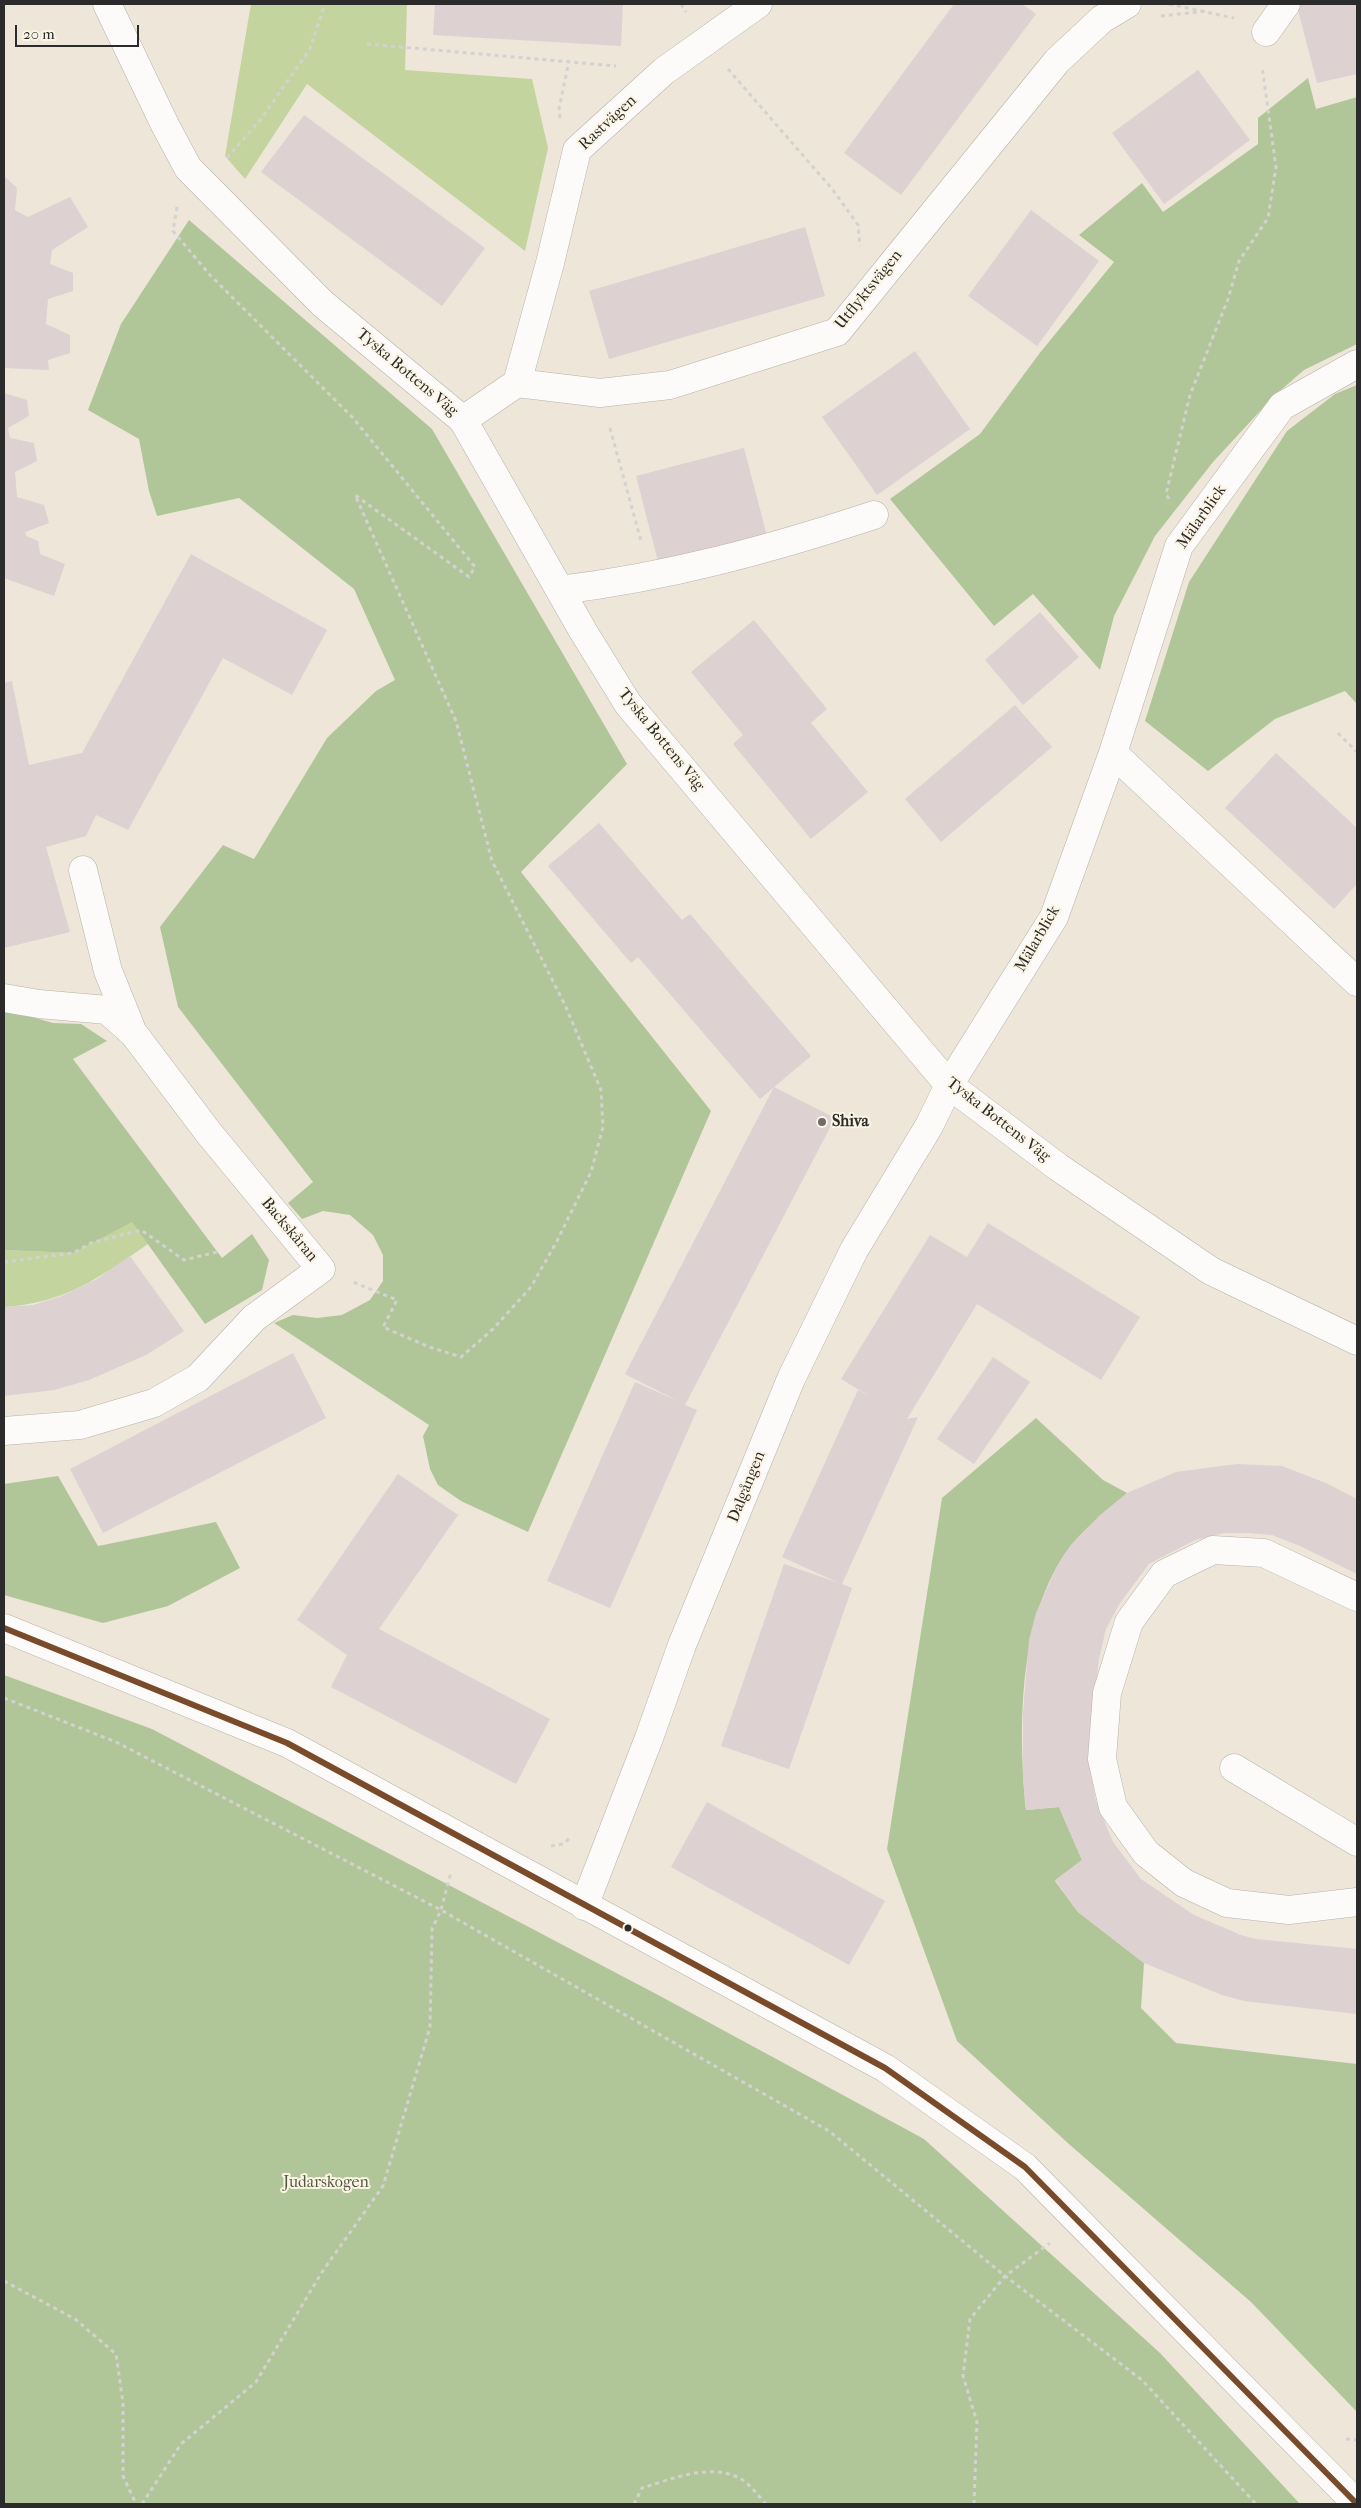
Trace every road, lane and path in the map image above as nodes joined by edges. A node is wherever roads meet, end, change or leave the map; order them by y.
1 (107, 4) edge
2 (325, 4) edge
3 (758, 4) edge
4 (1128, 4) edge
5 (1168, 4) edge
6 (1286, 4) edge
7 (1207, 11) dead end
8 (1266, 32) joint
9 (705, 42) junction
10 (367, 44) dead end
11 (569, 62) junction
12 (664, 71) junction
13 (577, 150) junction
14 (202, 181) junction
15 (882, 278) junction
16 (1357, 364) edge
17 (516, 383) junction
18 (600, 393) junction
19 (463, 420) junction
20 (874, 516) dead end
21 (1187, 536) junction
22 (650, 577) junction
23 (560, 590) junction
24 (1338, 734) dead end
25 (1357, 752) edge
26 (1113, 753) junction
27 (83, 870) dead end
28 (1357, 982) edge
29 (4, 998) edge
30 (134, 1034) junction
31 (949, 1085) junction
32 (217, 1252) dead end
33 (4, 1262) edge
34 (321, 1269) junction
35 (1357, 1341) edge
36 (4, 1431) edge
37 (1357, 1597) edge
38 (4, 1628) edge
39 (4, 1698) edge
40 (1234, 1768) dead end
41 (461, 1838) junction
42 (1357, 1842) edge
43 (1357, 1902) edge
44 (584, 1906) junction
45 (441, 1910) junction
46 (1079, 2221) junction
47 (1005, 2276) junction
48 (4, 2281) edge
49 (1355, 2497) edge
50 (136, 2504) edge
51 (142, 2504) edge
52 (634, 2504) edge
53 (766, 2504) edge
54 (974, 2504) edge
55 (1256, 2504) edge

1 - 14 street, Tyska Bottens Väg
2 - 14 path
3 - 9 street, Rastvägen
4 - 15 street, Utflyktsvägen
5 - 7 path
6 - 8 street
8 - 21 path
9 - 12 street, Rastvägen
9 - 15 path
10 - 11 path
11 - 12 path
11 - 13 path
12 - 13 street, Rastvägen
13 - 17 street, Rastvägen
14 - 19 street, Tyska Bottens Väg
14 - 34 path
15 - 18 street, Utflyktsvägen
16 - 21 street, Mälarblick
17 - 18 street, Utflyktsvägen
17 - 19 street
18 - 22 path
19 - 23 street, Tyska Bottens Väg
20 - 22 street
21 - 26 street, Mälarblick
22 - 23 street
23 - 31 street, Tyska Bottens Väg
24 - 25 path
26 - 28 street
26 - 31 street, Mälarblick
27 - 30 street
29 - 30 street, Backskåran
30 - 34 street, Backskåran
31 - 35 street, Tyska Bottens Väg
31 - 44 street, Dalgången
32 - 33 path
34 - 36 street, Backskåran
37 - 43 street
38 - 41 street
39 - 45 path
40 - 42 street
41 - 44 street
41 - 45 path
44 - 46 street
45 - 47 path
45 - 51 path
46 - 47 path
46 - 49 street
47 - 54 path
47 - 55 path
48 - 50 path
52 - 53 path

